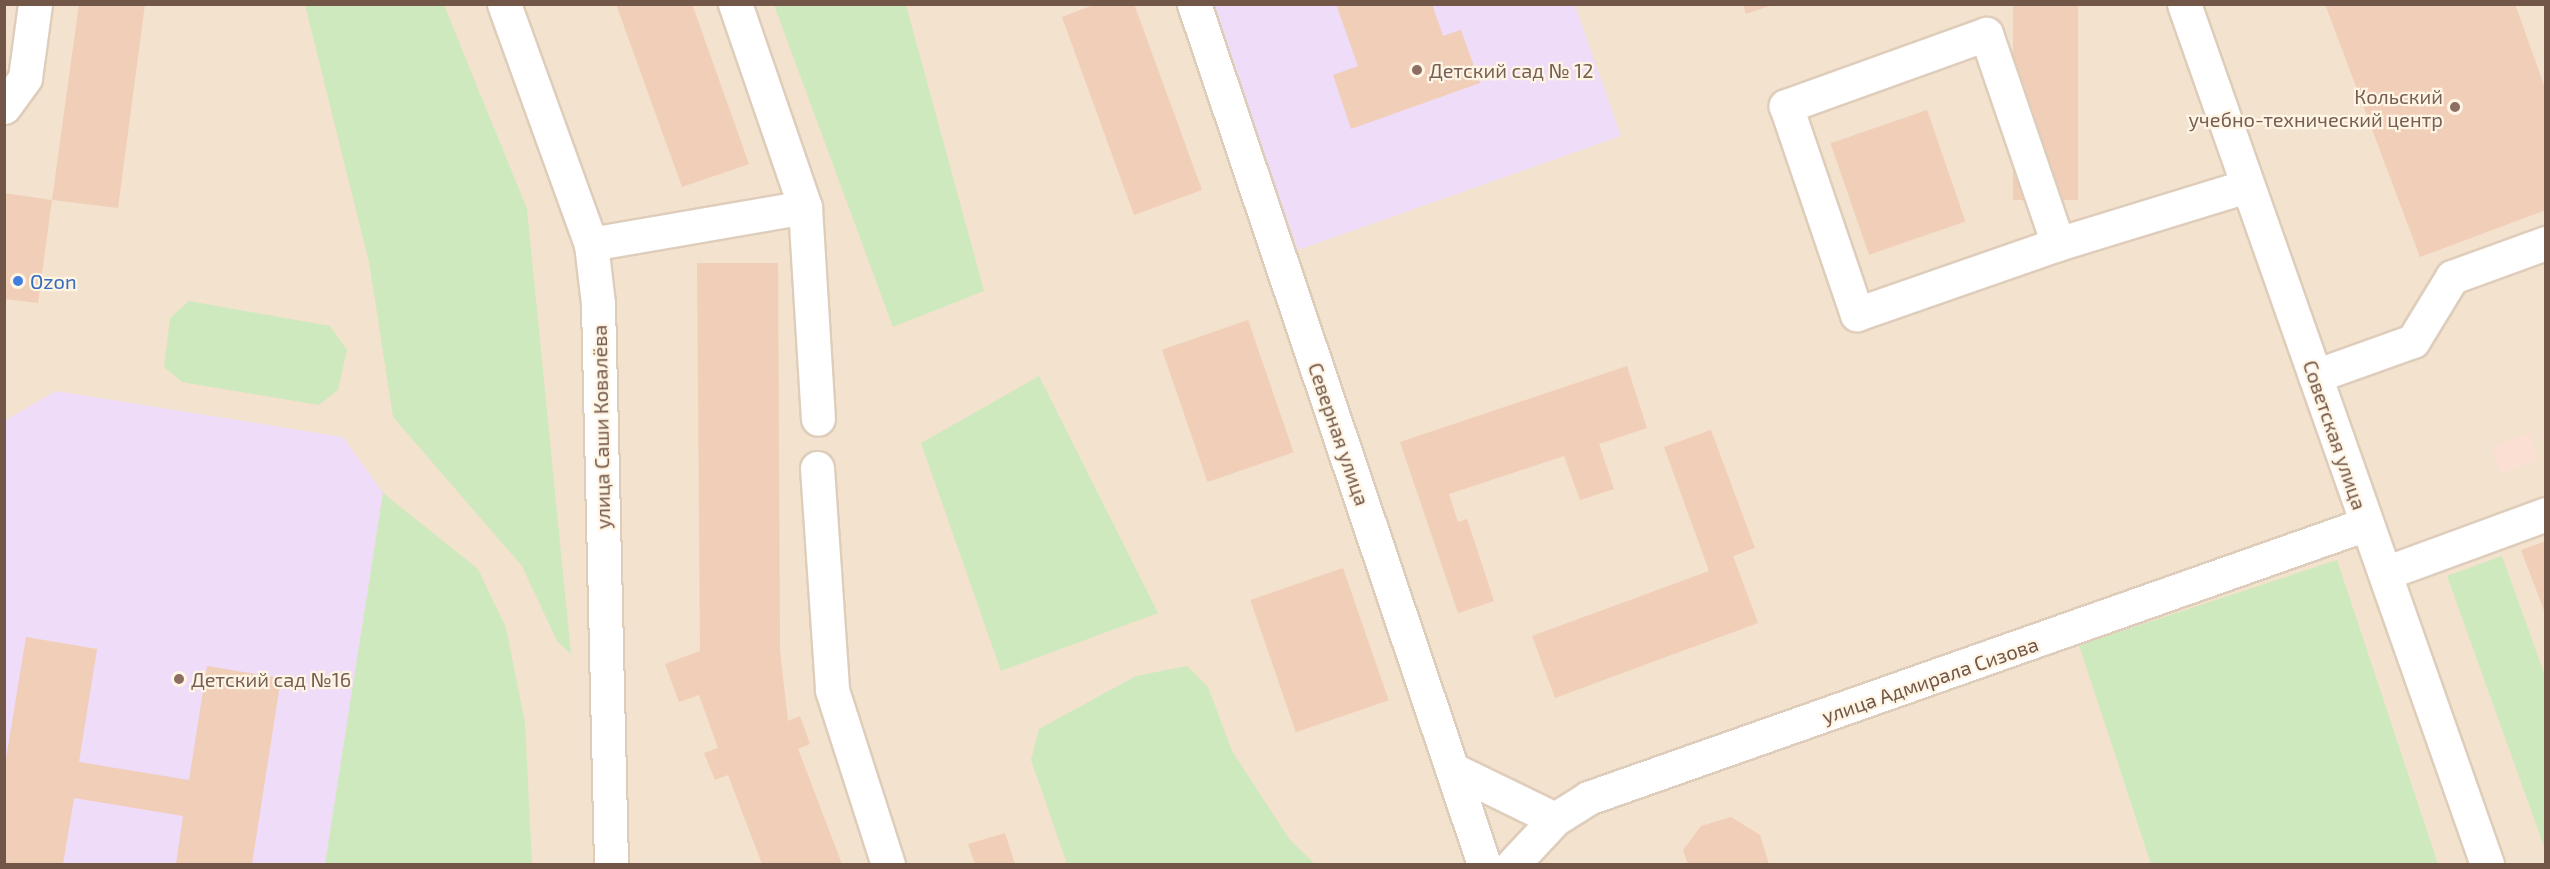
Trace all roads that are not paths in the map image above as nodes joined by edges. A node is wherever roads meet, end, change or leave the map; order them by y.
1 (35, 4) edge
2 (504, 4) edge
3 (735, 4) edge
4 (1194, 4) edge
5 (2184, 4) edge
6 (4, 106) edge
7 (2247, 186) junction
8 (805, 207) junction
9 (2546, 243) edge
10 (591, 244) junction
11 (2058, 244) junction
12 (2314, 376) junction
13 (818, 419) dead end
14 (817, 468) dead end
15 (2543, 512) edge
16 (2366, 524) junction
17 (2385, 573) junction
18 (1452, 769) junction
19 (1555, 819) junction
20 (611, 864) edge
21 (888, 864) edge
22 (1484, 864) edge
23 (1513, 864) edge
24 (2487, 864) edge

1 - 6 street
2 - 10 street, улица Саши Ковалёва
3 - 8 street
4 - 18 street, Северная улица
5 - 7 street, Советская улица
7 - 11 street
7 - 12 street, Советская улица
8 - 10 street
8 - 13 street
9 - 12 street
10 - 20 street, улица Саши Ковалёва
11 - 11 street
12 - 16 street, Советская улица
14 - 21 street
15 - 17 street
16 - 17 street, Советская улица
16 - 19 street, улица Адмирала Сизова
17 - 24 street, Советская улица
18 - 19 street
18 - 22 street, Северная улица
19 - 23 street, улица Адмирала Сизова

